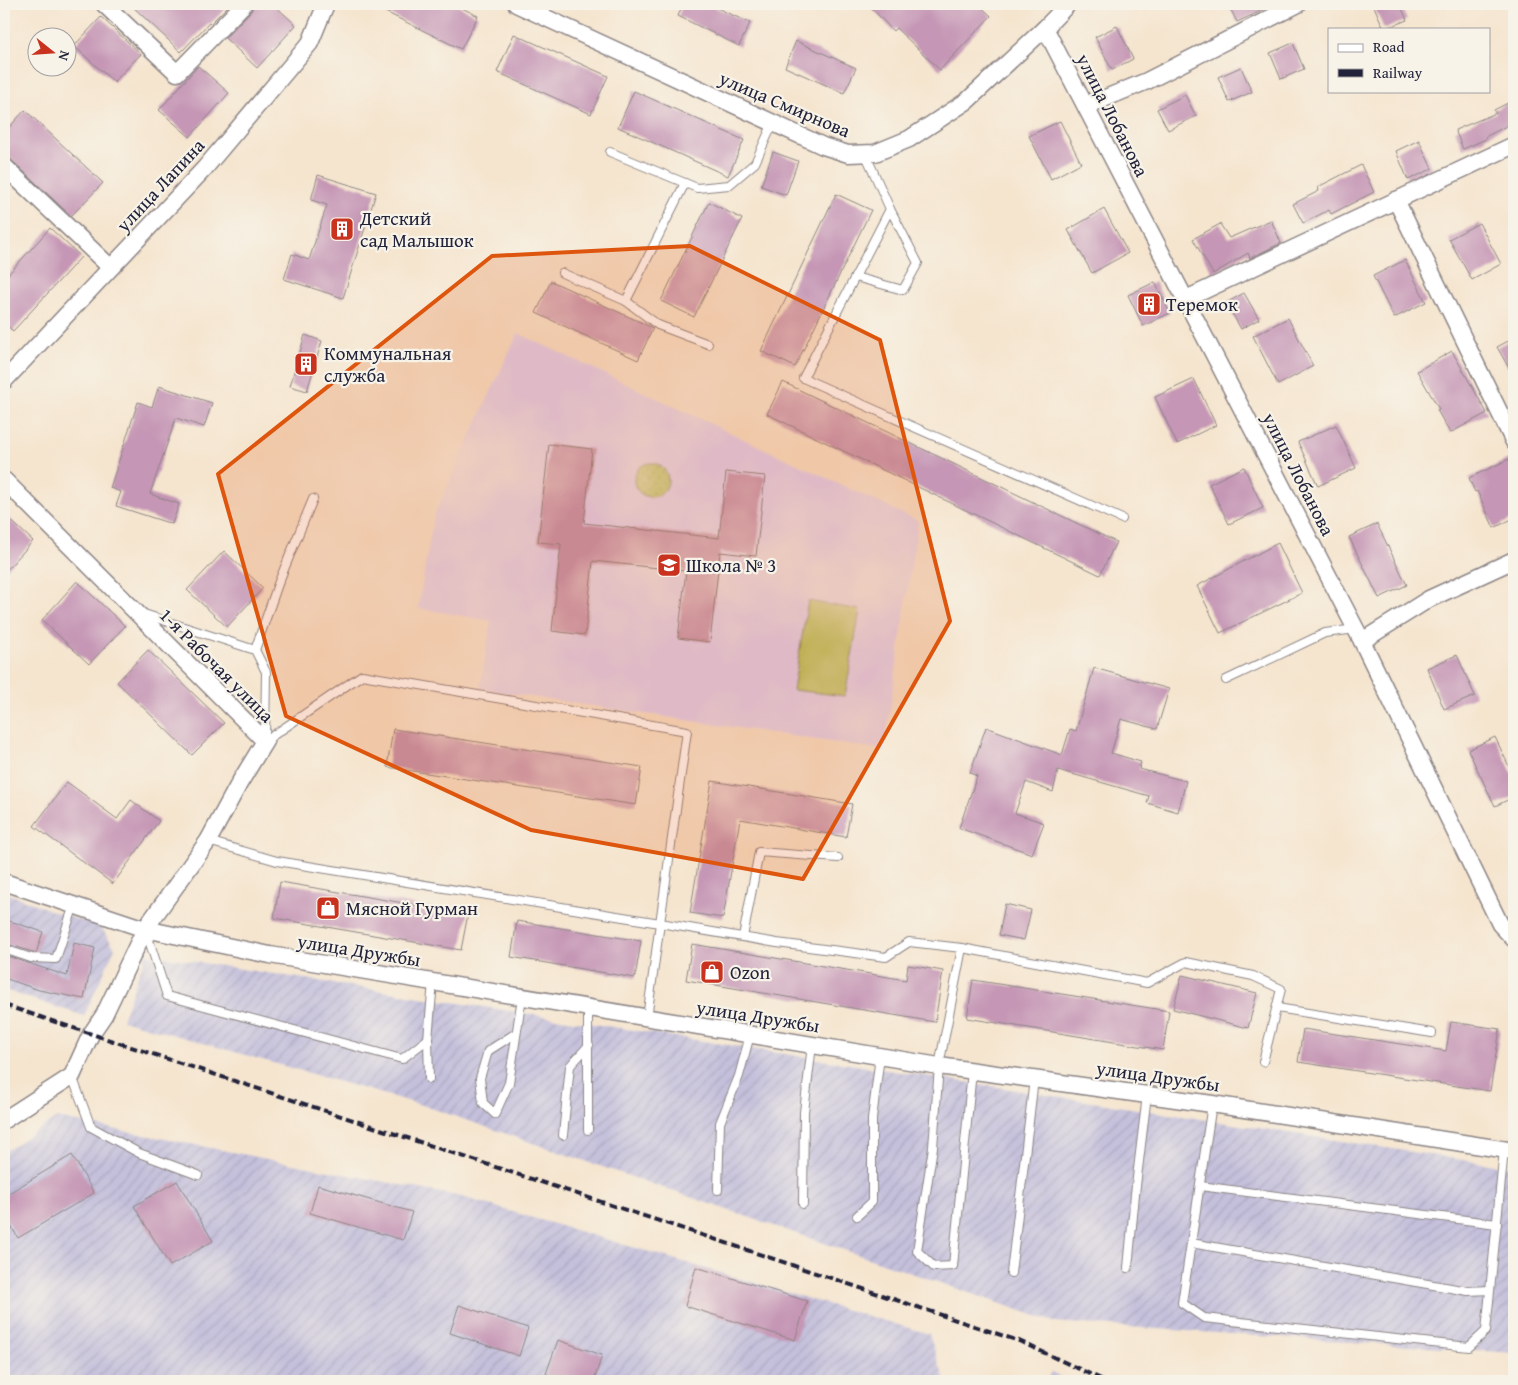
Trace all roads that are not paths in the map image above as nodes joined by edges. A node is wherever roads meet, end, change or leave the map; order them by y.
1 (104, 4) edge
2 (244, 4) edge
3 (326, 4) edge
4 (516, 4) edge
5 (1068, 4) edge
6 (1298, 4) edge
7 (1045, 28) junction
8 (1086, 106) junction
9 (773, 123) junction
10 (1514, 145) edge
11 (610, 152) dead end
12 (865, 153) junction
13 (4, 166) edge
14 (685, 183) junction
15 (1396, 200) junction
16 (890, 209) junction
17 (110, 267) junction
18 (562, 273) dead end
19 (855, 277) junction
20 (1186, 299) junction
21 (626, 300) junction
22 (708, 344) dead end
23 (4, 380) edge
24 (1514, 442) edge
25 (4, 480) edge
26 (313, 499) dead end
27 (1122, 519) dead end
28 (1514, 560) edge
29 (133, 610) junction
30 (1359, 635) junction
31 (255, 650) junction
32 (1226, 680) dead end
33 (265, 741) junction
34 (208, 841) junction
35 (838, 858) dead end
36 (4, 882) edge
37 (74, 905) junction
38 (660, 923) junction
39 (145, 929) junction
40 (743, 937) junction
41 (1514, 939) edge
42 (962, 948) junction
43 (4, 949) edge
44 (433, 982) junction
45 (522, 997) junction
46 (588, 1008) junction
47 (1277, 1008) junction
48 (647, 1018) junction
49 (516, 1033) junction
50 (1432, 1033) dead end
51 (750, 1035) junction
52 (428, 1039) junction
53 (589, 1045) junction
54 (812, 1045) junction
55 (880, 1056) junction
56 (1263, 1062) dead end
57 (939, 1066) junction
58 (972, 1071) junction
59 (72, 1076) junction
60 (429, 1079) dead end
61 (1034, 1079) junction
62 (1147, 1095) junction
63 (1212, 1104) junction
64 (4, 1120) edge
65 (588, 1130) dead end
66 (563, 1135) dead end
67 (1509, 1150) edge
68 (198, 1175) dead end
69 (1200, 1186) junction
70 (718, 1190) dead end
71 (803, 1204) dead end
72 (857, 1216) dead end
73 (1497, 1224) junction
74 (1191, 1243) junction
75 (1128, 1268) dead end
76 (1011, 1273) dead end
77 (1490, 1290) junction

1 - 2 street
3 - 17 street, улица Лапина
4 - 9 street, улица Смирнова
5 - 7 street, улица Смирнова
6 - 8 street
7 - 8 street, улица Лобанова
7 - 12 street, улица Смирнова
8 - 20 street, улица Лобанова
9 - 12 street, улица Смирнова
9 - 14 lane
10 - 15 street
11 - 14 lane
12 - 16 lane
13 - 17 street
14 - 21 lane
15 - 20 street
15 - 24 street
16 - 19 lane
16 - 19 lane
17 - 23 street, улица Лапина
18 - 21 lane
19 - 27 lane
20 - 30 street, улица Лобанова
21 - 22 lane
25 - 29 street, 1-я Рабочая улица
26 - 31 lane
28 - 30 street
29 - 31 lane
29 - 33 street, 1-я Рабочая улица
30 - 32 lane
30 - 41 street, улица Лобанова
31 - 33 lane
33 - 34 street, 1-я Рабочая улица
33 - 38 lane
34 - 38 lane
34 - 39 street, 1-я Рабочая улица
35 - 40 lane
36 - 37 street, улица Дружбы
37 - 39 street, улица Дружбы
37 - 43 lane
38 - 40 lane
38 - 48 lane
39 - 44 street, улица Дружбы
39 - 52 lane
39 - 59 street, 1-я Рабочая улица
40 - 42 lane
42 - 47 lane
42 - 57 lane
44 - 45 street, улица Дружбы
44 - 52 lane
45 - 46 street, улица Дружбы
45 - 49 lane
46 - 48 street, улица Дружбы
46 - 53 lane
47 - 50 lane
47 - 56 lane
48 - 51 street, улица Дружбы
49 - 49 lane
51 - 54 street, улица Дружбы
51 - 70 lane
52 - 60 lane
53 - 65 lane
53 - 66 lane
54 - 55 street, улица Дружбы
54 - 71 lane
55 - 57 street, улица Дружбы
55 - 72 lane
57 - 58 street, улица Дружбы
57 - 58 lane
58 - 61 street, улица Дружбы
59 - 64 street
59 - 68 lane
61 - 62 street, улица Дружбы
61 - 76 lane
62 - 63 street, улица Дружбы
62 - 75 lane
63 - 67 street, улица Дружбы
63 - 69 lane
67 - 73 lane
69 - 73 lane
69 - 74 lane
73 - 77 lane
74 - 77 lane
74 - 77 lane

